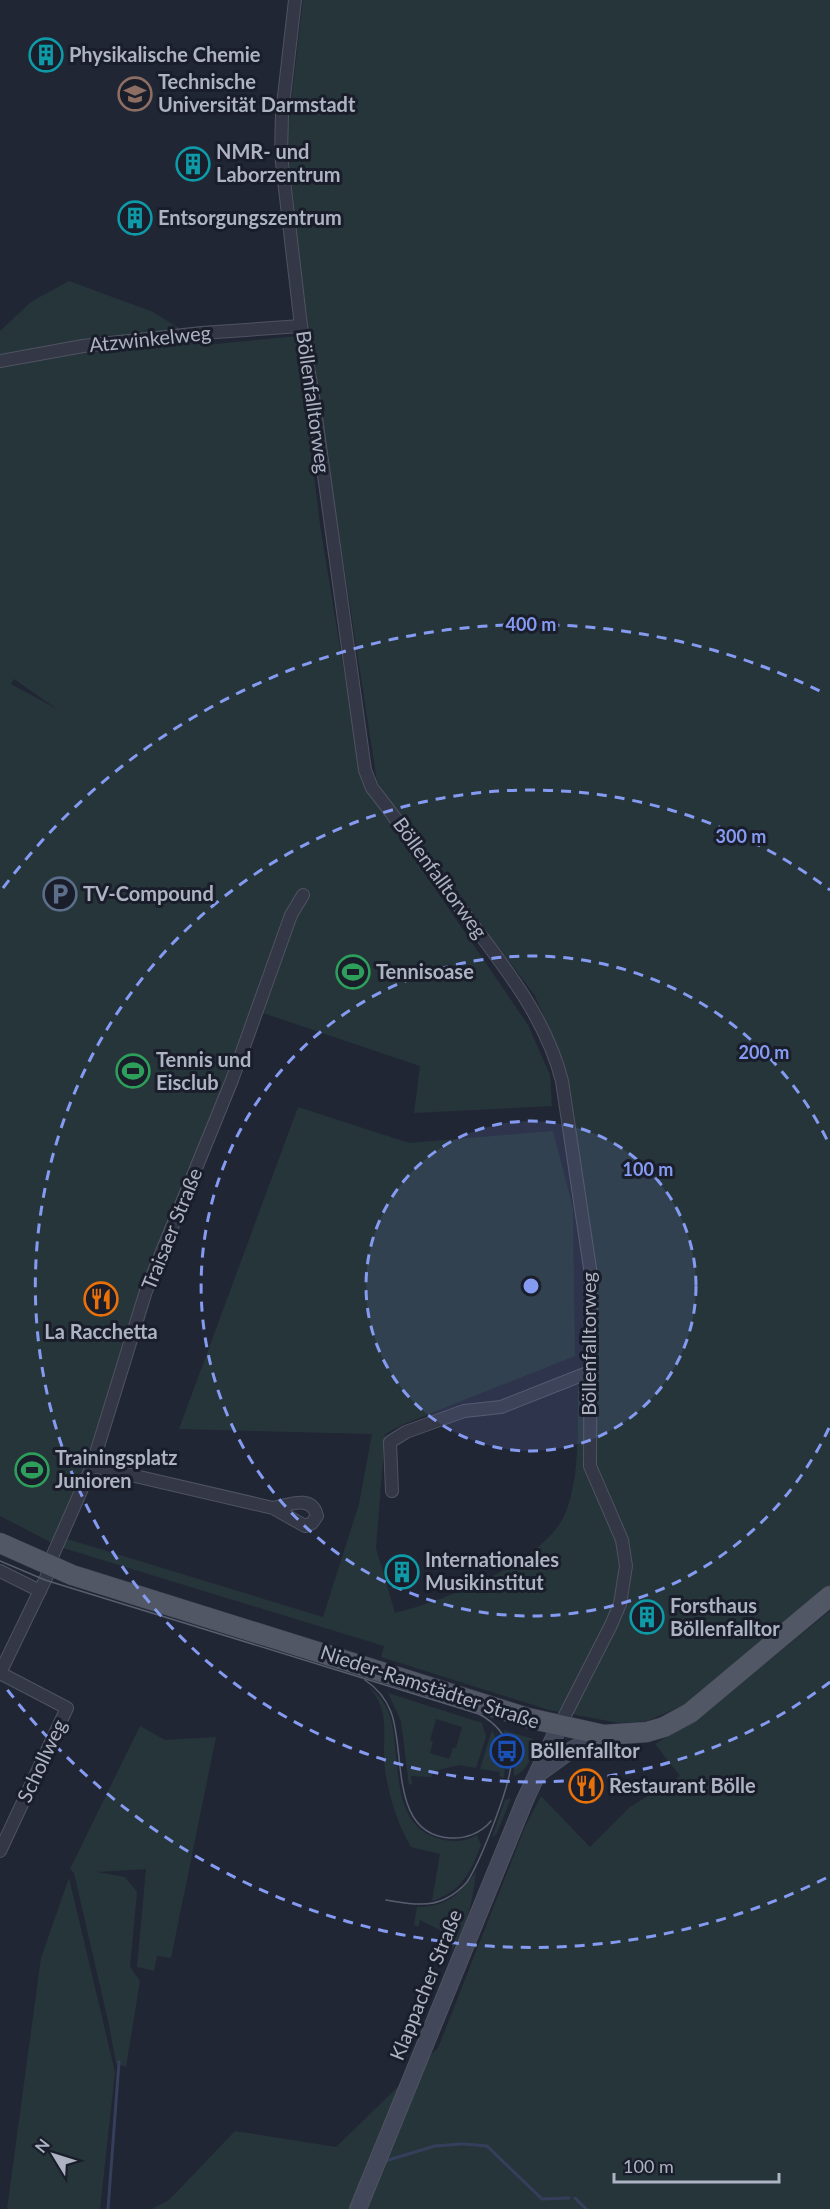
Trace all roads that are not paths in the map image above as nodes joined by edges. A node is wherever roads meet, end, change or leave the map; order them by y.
1 (295, 0) edge
2 (301, 326) junction
3 (0, 361) edge
4 (303, 895) dead end
5 (592, 1371) junction
6 (92, 1466) junction
7 (392, 1491) dead end
8 (273, 1508) dead end
9 (0, 1543) edge
10 (48, 1566) junction
11 (0, 1571) edge
12 (40, 1591) junction
13 (830, 1596) edge
14 (0, 1673) edge
15 (559, 1727) junction
16 (604, 1736) junction
17 (534, 1778) junction
18 (0, 1851) edge
19 (358, 2209) edge

1 - 2 street, Böllenfalltorweg
2 - 3 street, Atzwinkelweg
2 - 5 street, Böllenfalltorweg
4 - 6 street, Traisaer Straße
5 - 7 street
5 - 15 street, Böllenfalltorweg
6 - 8 street
6 - 10 street, Traisaer Straße
9 - 10 main road, Nieder-Ramstädter Straße
10 - 12 street, Traisaer Straße
10 - 15 main road, Nieder-Ramstädter Straße
11 - 12 street
12 - 14 street, Traisaer Straße
13 - 16 main road, Nieder-Ramstädter Straße
14 - 18 street, Schollweg
15 - 16 main road, Nieder-Ramstädter Straße
15 - 17 main road, Klappacher Straße
16 - 17 main road, Klappacher Straße
17 - 19 main road, Klappacher Straße

